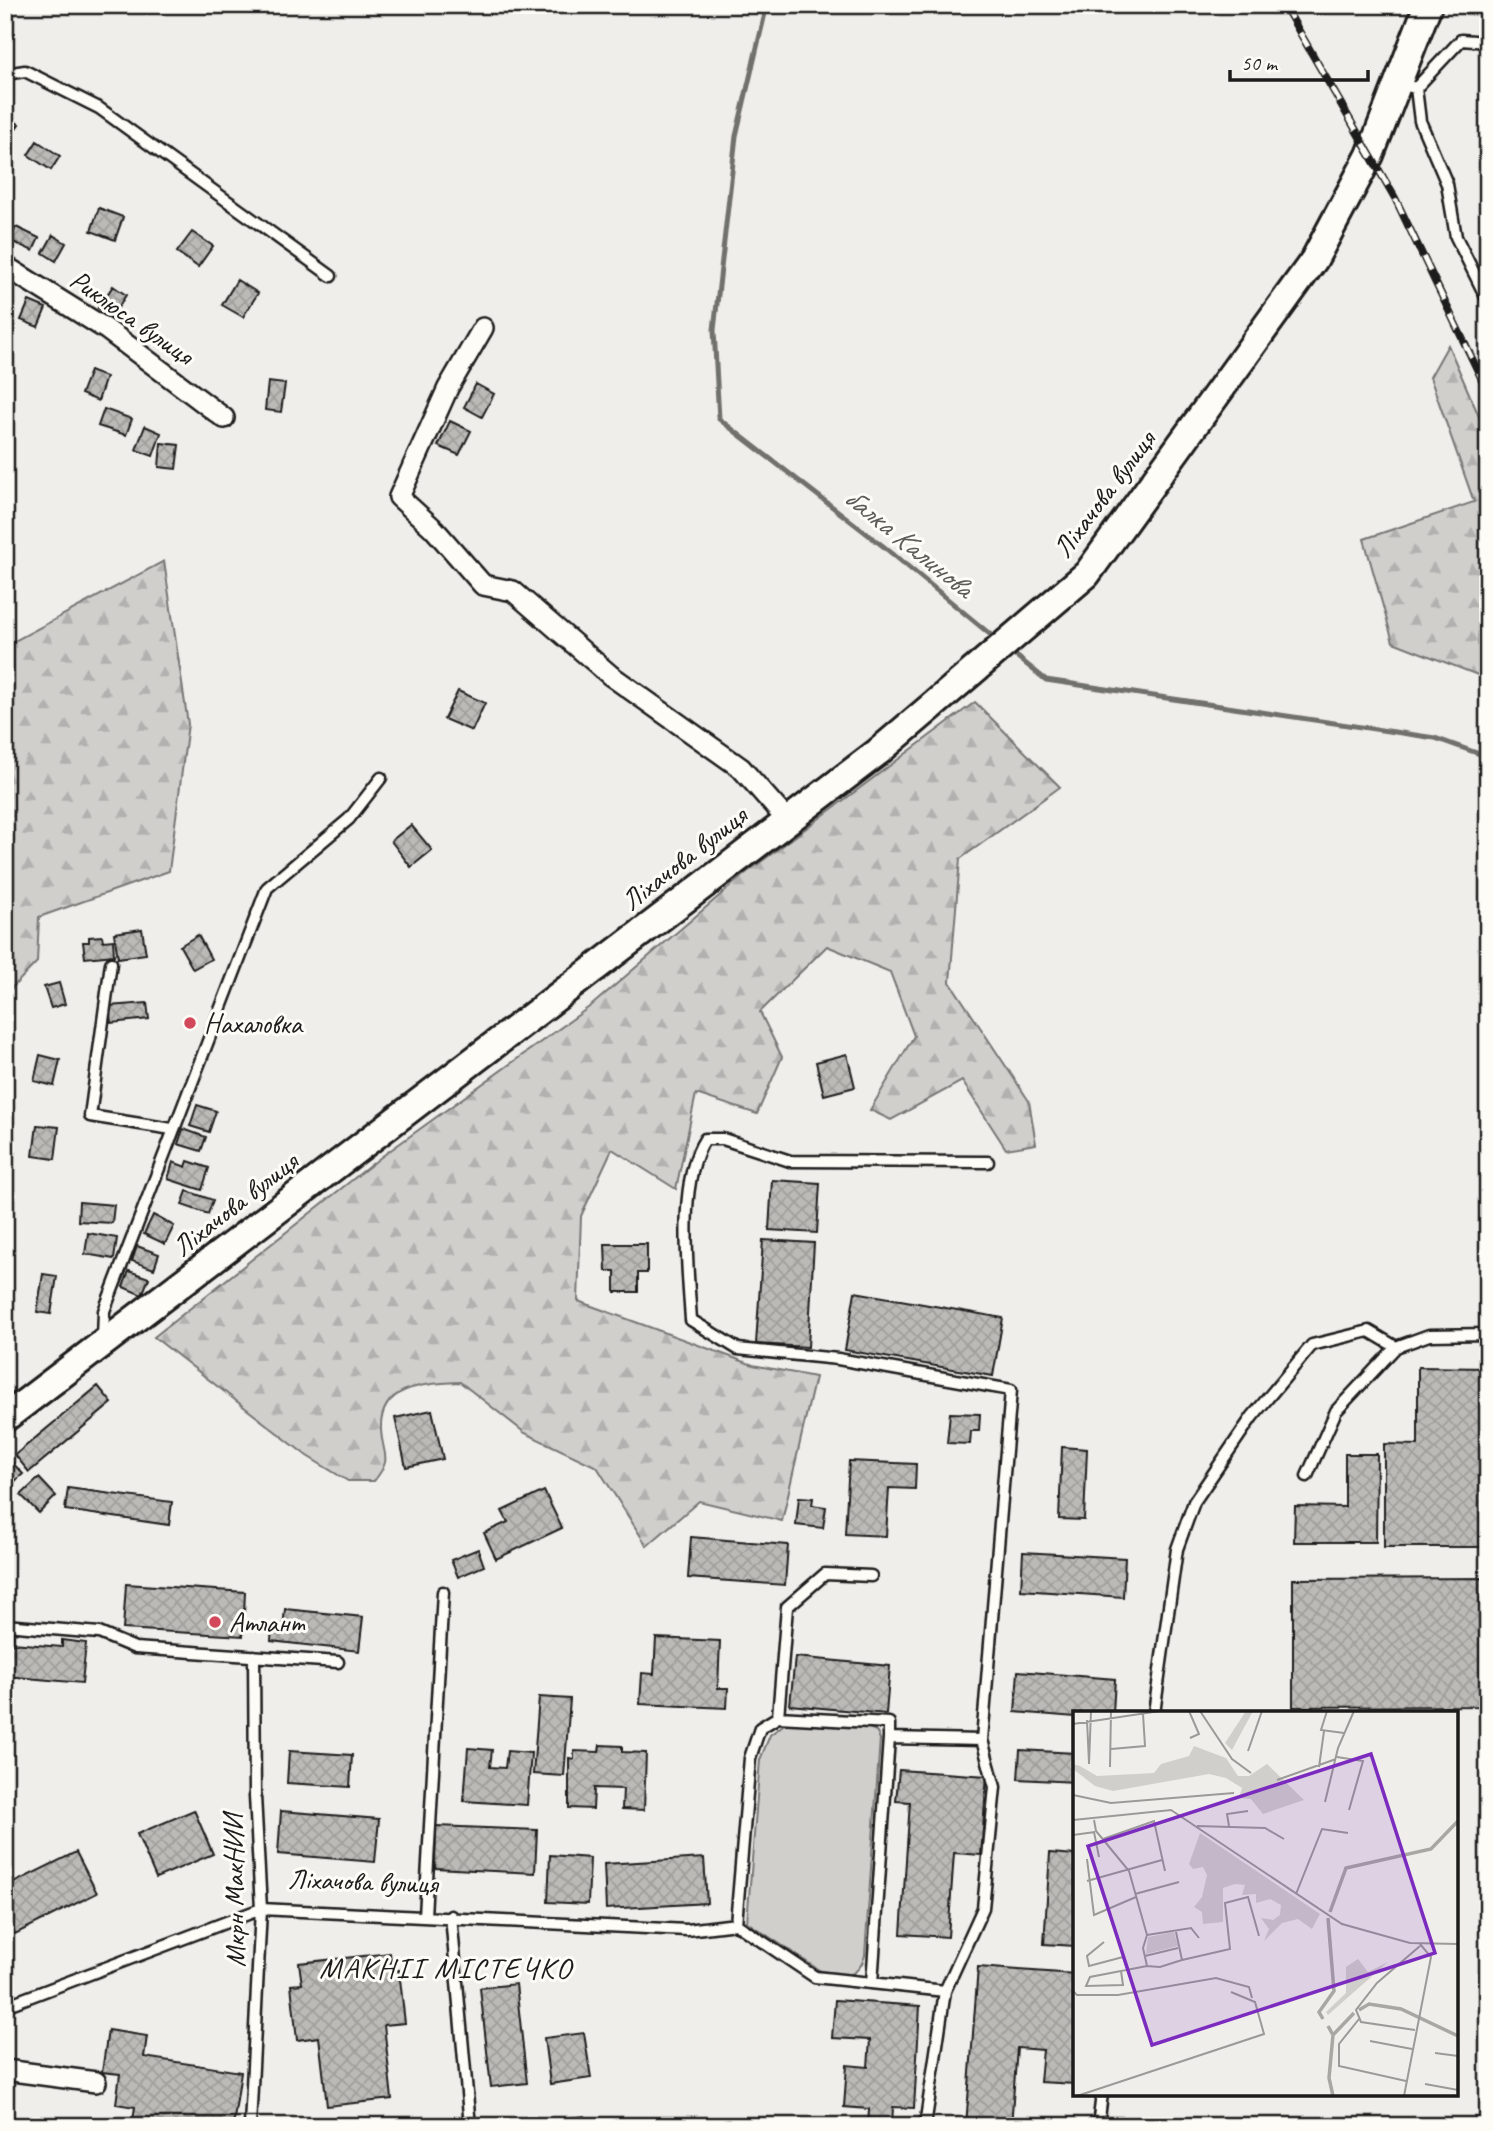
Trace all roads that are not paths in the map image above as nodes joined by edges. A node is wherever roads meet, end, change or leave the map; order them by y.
1 (1429, 5) edge
2 (1488, 42) edge
3 (5, 74) edge
4 (1406, 87) junction
5 (5, 266) edge
6 (331, 276) dead end
7 (1488, 301) edge
8 (483, 328) dead end
9 (224, 418) dead end
10 (381, 778) dead end
11 (786, 819) junction
12 (111, 963) dead end
13 (172, 1129) junction
14 (988, 1162) dead end
15 (1488, 1334) edge
16 (103, 1346) junction
17 (1396, 1347) junction
18 (5, 1418) edge
19 (1307, 1476) dead end
20 (871, 1576) dead end
21 (443, 1592) dead end
22 (5, 1625) edge
23 (254, 1656) junction
24 (338, 1662) dead end
25 (1154, 1711) edge
26 (778, 1717) junction
27 (889, 1738) junction
28 (982, 1740) junction
29 (261, 1909) junction
30 (425, 1916) junction
31 (451, 1916) junction
32 (736, 1924) junction
33 (872, 1983) junction
34 (944, 1991) junction
35 (5, 2006) edge
36 (5, 2070) edge
37 (96, 2082) dead end
38 (1102, 2096) edge
39 (250, 2126) edge
40 (470, 2126) edge
41 (925, 2126) edge
42 (1098, 2126) edge

1 - 4 street, Ліхачова вулиця
2 - 4 lane
3 - 6 lane
4 - 7 lane
4 - 11 street, Ліхачова вулиця
5 - 9 street, Риклюса вулиця
8 - 11 street
10 - 13 lane
11 - 16 street, Ліхачова вулиця
12 - 13 lane
13 - 16 lane
14 - 28 lane
15 - 17 lane
16 - 18 street, Ліхачова вулиця
17 - 19 lane
17 - 25 lane
20 - 26 lane
21 - 30 lane
22 - 23 lane
23 - 24 lane
23 - 29 lane, Мкрн МакНИИ
26 - 27 lane
26 - 32 lane
27 - 28 lane
27 - 33 lane
28 - 34 lane
29 - 30 lane, Ліхачова вулиця
29 - 35 lane, Ліхачова вулиця
29 - 39 lane, Мкрн МакНИИ
30 - 31 lane, Ліхачова вулиця
31 - 32 lane, Ліхачова вулиця
31 - 40 lane
32 - 33 lane
33 - 34 lane
34 - 41 lane
36 - 37 street
38 - 42 lane

